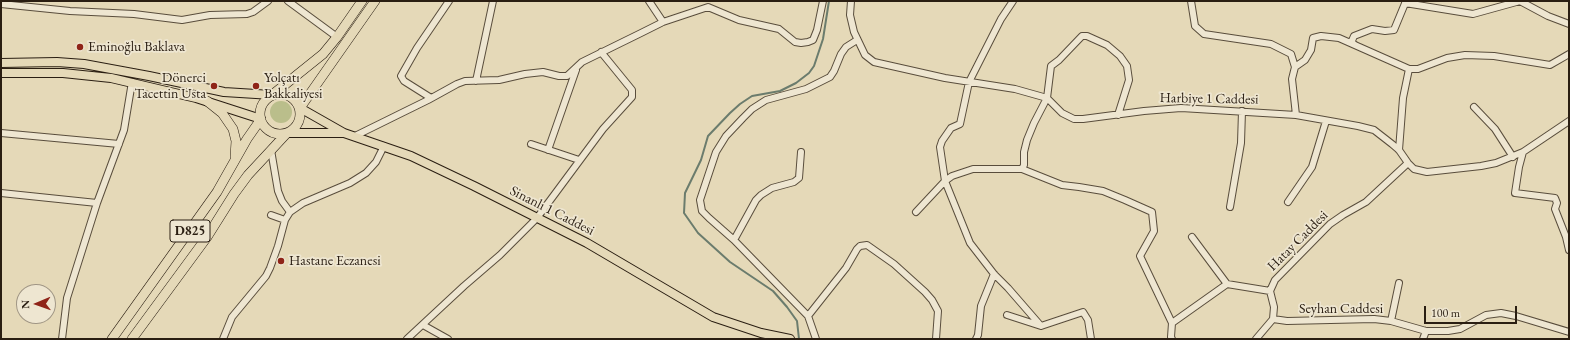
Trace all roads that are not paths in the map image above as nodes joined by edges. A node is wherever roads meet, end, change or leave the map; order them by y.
1 (268, 1) edge
2 (288, 1) edge
3 (362, 1) edge
4 (375, 1) edge
5 (449, 1) edge
6 (492, 1) edge
7 (649, 1) edge
8 (823, 1) edge
9 (851, 1) edge
10 (1013, 1) edge
11 (1190, 1) edge
12 (1405, 2) edge
13 (1, 3) edge
14 (708, 4) edge
15 (662, 22) junction
16 (1569, 24) edge
17 (337, 38) junction
18 (857, 40) junction
19 (1355, 45) junction
20 (601, 52) junction
21 (1569, 54) edge
22 (1, 63) edge
23 (64, 63) junction
24 (1295, 67) junction
25 (577, 68) junction
26 (1410, 68) junction
27 (1, 73) edge
28 (63, 73) junction
29 (476, 81) junction
30 (132, 82) junction
31 (969, 82) junction
32 (272, 95) junction
33 (431, 98) junction
34 (1047, 98) junction
35 (207, 101) junction
36 (1474, 107) dead end
37 (300, 108) junction
38 (1242, 111) junction
39 (1118, 115) junction
40 (1296, 115) junction
41 (261, 119) junction
42 (1326, 121) junction
43 (1569, 121) edge
44 (1, 133) edge
45 (287, 133) junction
46 (344, 133) junction
47 (355, 136) junction
48 (119, 144) junction
49 (531, 144) dead end
50 (384, 146) junction
51 (272, 150) junction
52 (548, 150) junction
53 (1399, 150) junction
54 (801, 152) dead end
55 (1523, 152) junction
56 (1513, 157) junction
57 (579, 160) junction
58 (1408, 163) junction
59 (234, 165) junction
60 (1022, 169) junction
61 (945, 181) junction
62 (1, 193) edge
63 (1288, 202) dead end
64 (97, 203) junction
65 (1230, 207) dead end
66 (290, 212) junction
67 (916, 212) dead end
68 (271, 215) dead end
69 (538, 218) junction
70 (285, 220) junction
71 (1192, 237) dead end
72 (734, 240) junction
73 (1569, 250) edge
74 (994, 274) junction
75 (1398, 283) dead end
76 (1227, 284) junction
77 (1270, 291) junction
78 (1006, 315) dead end
79 (808, 316) junction
80 (1273, 319) junction
81 (1391, 321) junction
82 (1172, 323) junction
83 (422, 325) junction
84 (1041, 326) junction
85 (1426, 330) junction
86 (1569, 332) edge
87 (786, 338) edge
88 (1170, 338) edge
89 (62, 339) edge
90 (112, 339) edge
91 (132, 339) edge
92 (223, 339) edge
93 (407, 339) edge
94 (448, 339) edge
95 (816, 339) edge
96 (936, 339) edge
97 (976, 339) edge
98 (1091, 339) edge
99 (1256, 339) edge
100 (1422, 339) edge

1 - 13 street
2 - 17 street
3 - 17 highway
4 - 37 highway
5 - 33 street
6 - 29 street
7 - 15 street
8 - 14 street
9 - 18 street, Harbiye 1 Caddesi
10 - 31 street
11 - 24 street
12 - 16 street
12 - 19 street
14 - 15 street
15 - 20 street
17 - 32 highway
18 - 31 street, Harbiye 1 Caddesi
18 - 72 street
19 - 24 street
19 - 26 street
20 - 25 street
20 - 57 street
21 - 26 street
22 - 23 main road
23 - 28 main road
23 - 32 main road
24 - 40 street
25 - 29 street
25 - 52 street
26 - 53 street
27 - 28 main road
28 - 30 main road
29 - 33 street
30 - 35 main road
30 - 48 street
31 - 34 street, Harbiye 1 Caddesi
31 - 61 street
32 - 37 highway
32 - 41 highway
33 - 47 street
34 - 39 street, Harbiye 1 Caddesi
34 - 39 street
34 - 60 street
35 - 41 main road
35 - 59 highway
36 - 56 street
37 - 45 highway
37 - 46 main road, Sinanlı 1 Caddesi
38 - 39 street, Harbiye 1 Caddesi
38 - 40 street, Harbiye 1 Caddesi
38 - 65 street
40 - 42 street, Harbiye 1 Caddesi
41 - 45 highway
41 - 59 highway, D825
42 - 53 street, Harbiye 1 Caddesi
42 - 63 street
43 - 55 street, Harbiye 1 Caddesi
44 - 48 street
45 - 46 main road
45 - 51 highway, D825
46 - 47 main road, Sinanlı 1 Caddesi
47 - 50 main road, Sinanlı 1 Caddesi
48 - 64 street
49 - 52 street
50 - 66 street
50 - 69 main road, Sinanlı 1 Caddesi
51 - 66 street
51 - 91 highway, D825
52 - 57 street
53 - 58 street, Harbiye 1 Caddesi
54 - 72 street
55 - 56 street, Harbiye 1 Caddesi
55 - 73 street
56 - 58 street, Harbiye 1 Caddesi
57 - 69 street
58 - 77 street, Hatay Caddesi
59 - 90 highway, D825
60 - 61 street
60 - 82 street
61 - 67 street
61 - 74 street
62 - 64 street
64 - 89 street
66 - 70 street
68 - 70 street
69 - 83 street
69 - 87 main road, Sinanlı 1 Caddesi
70 - 92 street
71 - 76 street
72 - 79 street
74 - 84 street
74 - 97 street
75 - 81 street
76 - 77 street
76 - 82 street
77 - 80 street, Hatay Caddesi
78 - 84 street
79 - 95 street
79 - 96 street
80 - 81 street, Seyhan Caddesi
80 - 99 street
81 - 85 street, Seyhan Caddesi
82 - 88 street
83 - 93 street
83 - 94 street
84 - 98 street
85 - 86 street, Seyhan Caddesi
85 - 100 street

